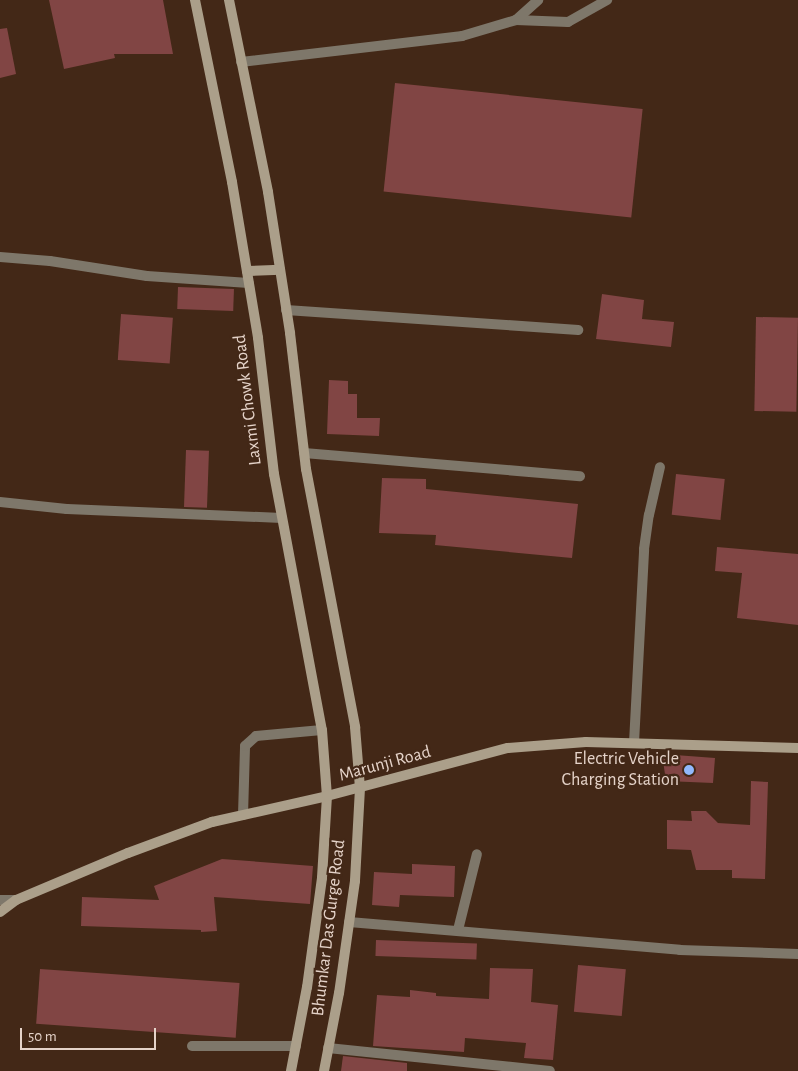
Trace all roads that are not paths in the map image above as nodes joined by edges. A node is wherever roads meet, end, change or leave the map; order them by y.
1 (195, 0) edge
2 (229, 0) edge
3 (538, 0) edge
4 (607, 0) edge
5 (516, 20) junction
6 (242, 62) junction
7 (0, 257) edge
8 (280, 270) junction
9 (247, 271) junction
10 (249, 284) junction
11 (286, 310) junction
12 (578, 330) dead end
13 (304, 454) junction
14 (660, 467) dead end
15 (580, 476) dead end
16 (0, 502) edge
17 (282, 518) junction
18 (322, 730) junction
19 (634, 743) junction
20 (798, 748) edge
21 (360, 788) junction
22 (327, 796) junction
23 (243, 815) junction
24 (477, 854) dead end
25 (0, 900) edge
26 (16, 900) junction
27 (0, 912) edge
28 (349, 922) junction
29 (458, 930) junction
30 (798, 954) edge
31 (192, 1046) dead end
32 (296, 1046) junction
33 (328, 1048) junction
34 (291, 1071) edge
35 (324, 1071) edge
36 (550, 1071) edge

1 - 9 main road, Laxmi Chowk Road
2 - 6 main road
3 - 5 street
4 - 5 street
5 - 6 street
6 - 8 main road
7 - 10 street
8 - 9 main road
8 - 11 main road
9 - 10 main road, Laxmi Chowk Road
10 - 17 main road, Laxmi Chowk Road
11 - 12 street
11 - 13 main road
13 - 15 street
13 - 21 main road
14 - 19 street
16 - 17 street
17 - 18 main road, Laxmi Chowk Road
18 - 22 main road, Laxmi Chowk Road
18 - 23 street
19 - 20 main road, Marunji Road
19 - 21 main road, Marunji Road
21 - 22 main road, Marunji Road
21 - 28 main road, Bhumkar Das Gurge Road
22 - 23 main road, Marunji Road
22 - 32 main road, Bhumkar Das Gurge Road
23 - 26 main road, Marunji Road
24 - 29 street
25 - 26 street
26 - 27 main road, Marunji Road
28 - 29 street
28 - 33 main road, Bhumkar Das Gurge Road
29 - 30 street
31 - 32 street
32 - 34 main road, Bhumkar Das Gurge Road
33 - 35 main road, Bhumkar Das Gurge Road
33 - 36 street

